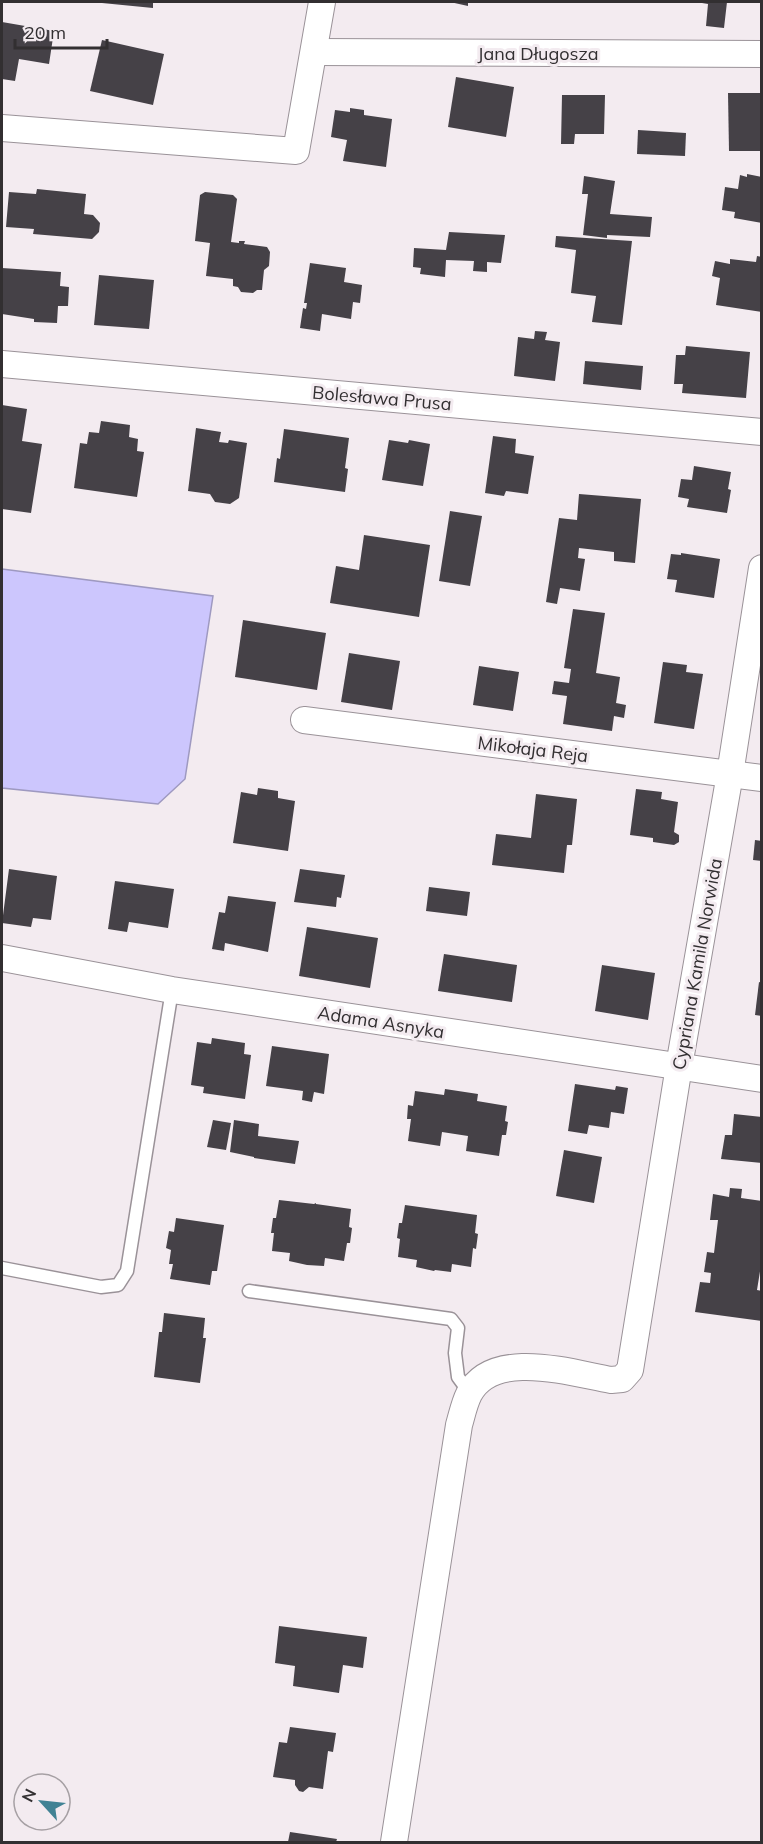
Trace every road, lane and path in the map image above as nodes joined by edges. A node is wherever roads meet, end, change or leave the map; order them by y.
1 (322, 2) edge
2 (315, 52) junction
3 (762, 54) edge
4 (2, 128) edge
5 (2, 364) edge
6 (762, 432) edge
7 (762, 568) edge
8 (304, 720) dead end
9 (730, 774) junction
10 (762, 778) edge
11 (2, 958) edge
12 (172, 990) junction
13 (679, 1066) junction
14 (762, 1078) edge
15 (2, 1268) edge
16 (249, 1291) dead end
17 (470, 1392) junction
18 (394, 1842) edge

1 - 2 street
2 - 3 street, Jana Długosza
2 - 4 street
5 - 6 street, Bolesława Prusa
7 - 9 street, Cypriana Kamila Norwida
8 - 9 street, Mikołaja Reja
9 - 10 street, Mikołaja Reja
9 - 13 street, Cypriana Kamila Norwida
11 - 12 street, Adama Asnyka
12 - 13 street, Adama Asnyka
12 - 15 lane
13 - 14 street, Adama Asnyka
13 - 17 street, Cypriana Kamila Norwida
16 - 17 lane
17 - 18 street

